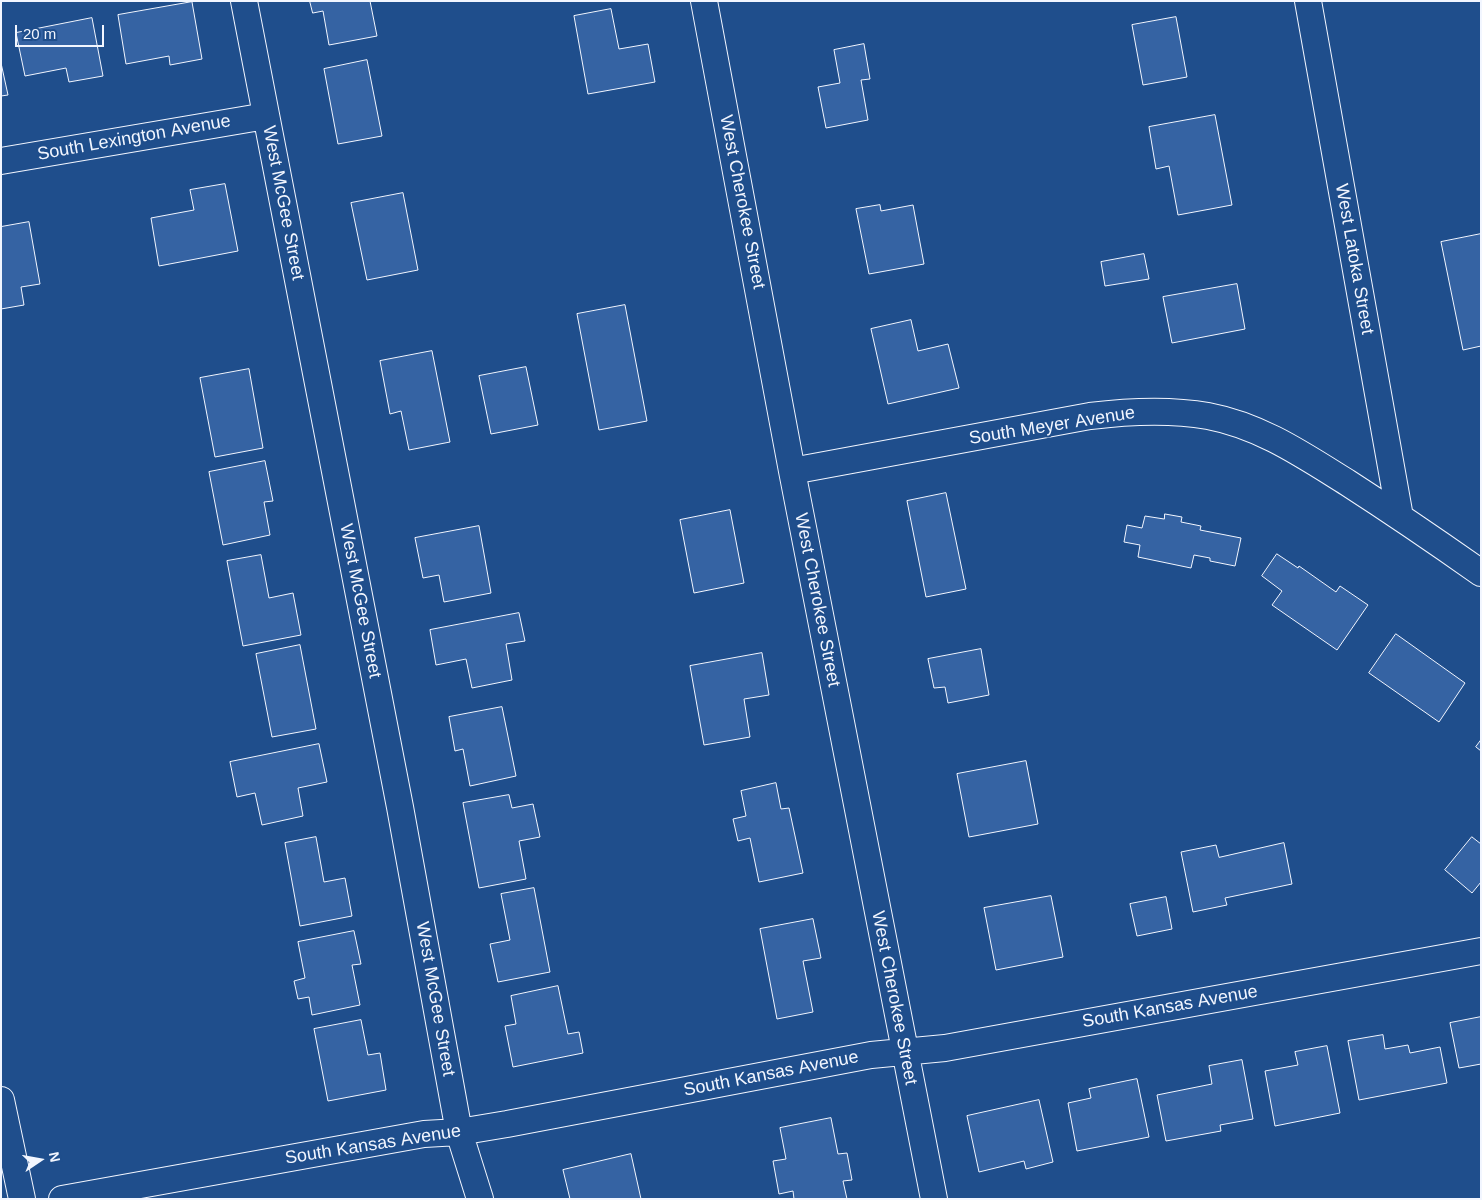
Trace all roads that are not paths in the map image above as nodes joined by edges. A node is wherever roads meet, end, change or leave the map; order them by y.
1 (244, 1) edge
2 (704, 1) edge
3 (1308, 1) edge
4 (266, 116) junction
5 (1, 161) edge
6 (792, 471) junction
7 (1400, 517) junction
8 (1481, 572) edge
9 (1481, 951) edge
10 (905, 1053) junction
11 (1, 1100) edge
12 (459, 1132) junction
13 (22, 1199) edge
14 (62, 1199) edge
15 (480, 1199) edge
16 (934, 1199) edge

1 - 4 street, West McGee Street
2 - 6 street, West Cherokee Street
3 - 7 street, West Latoka Street
4 - 5 street, South Lexington Avenue
4 - 12 street, West McGee Street
6 - 7 street, South Meyer Avenue
6 - 10 street, West Cherokee Street
7 - 8 street, South Meyer Avenue
9 - 10 street, South Kansas Avenue
10 - 12 street, South Kansas Avenue
10 - 16 street, West Cherokee Street
11 - 13 street
12 - 14 street, South Kansas Avenue
12 - 15 street, West McGee Street

